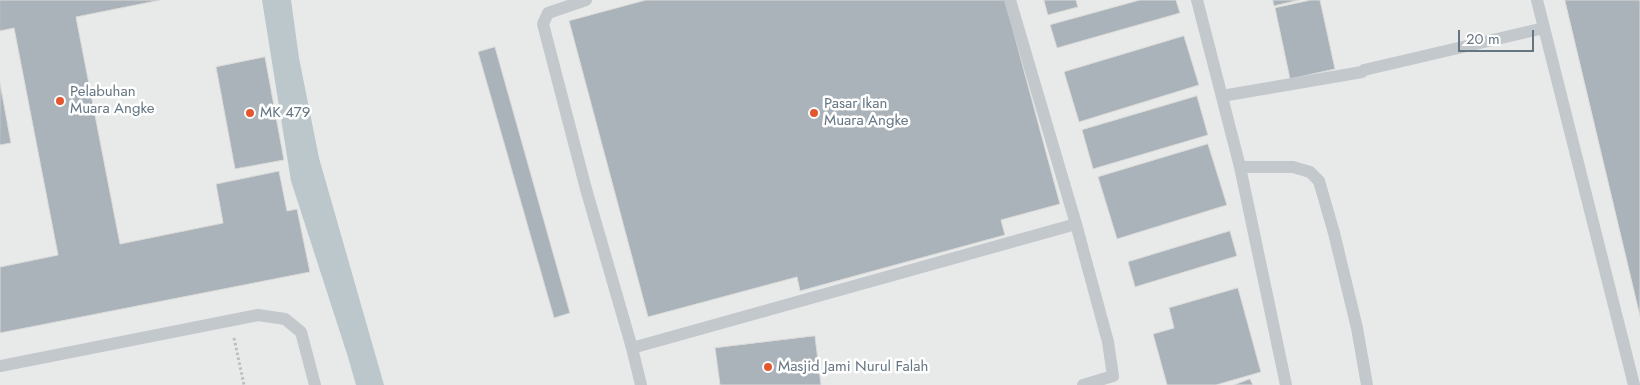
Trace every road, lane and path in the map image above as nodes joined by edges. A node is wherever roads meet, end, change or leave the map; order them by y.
1 (586, 0) edge
2 (1010, 0) edge
3 (1197, 0) edge
4 (1537, 0) edge
5 (1544, 28) junction
6 (1222, 96) junction
7 (1240, 167) junction
8 (1076, 224) junction
9 (231, 321) junction
10 (632, 348) junction
11 (0, 366) edge
12 (1114, 380) edge
13 (244, 385) edge
14 (316, 385) edge
15 (641, 385) edge
16 (1084, 385) edge
17 (1286, 385) edge
18 (1367, 385) edge
19 (1634, 385) edge

1 - 10 lane
2 - 8 lane
3 - 6 lane
4 - 5 lane
5 - 6 lane
5 - 19 lane
6 - 7 lane
7 - 17 lane
7 - 18 lane
8 - 10 lane
8 - 12 lane
9 - 11 lane
9 - 13 path
9 - 14 lane
10 - 15 lane
12 - 16 lane

